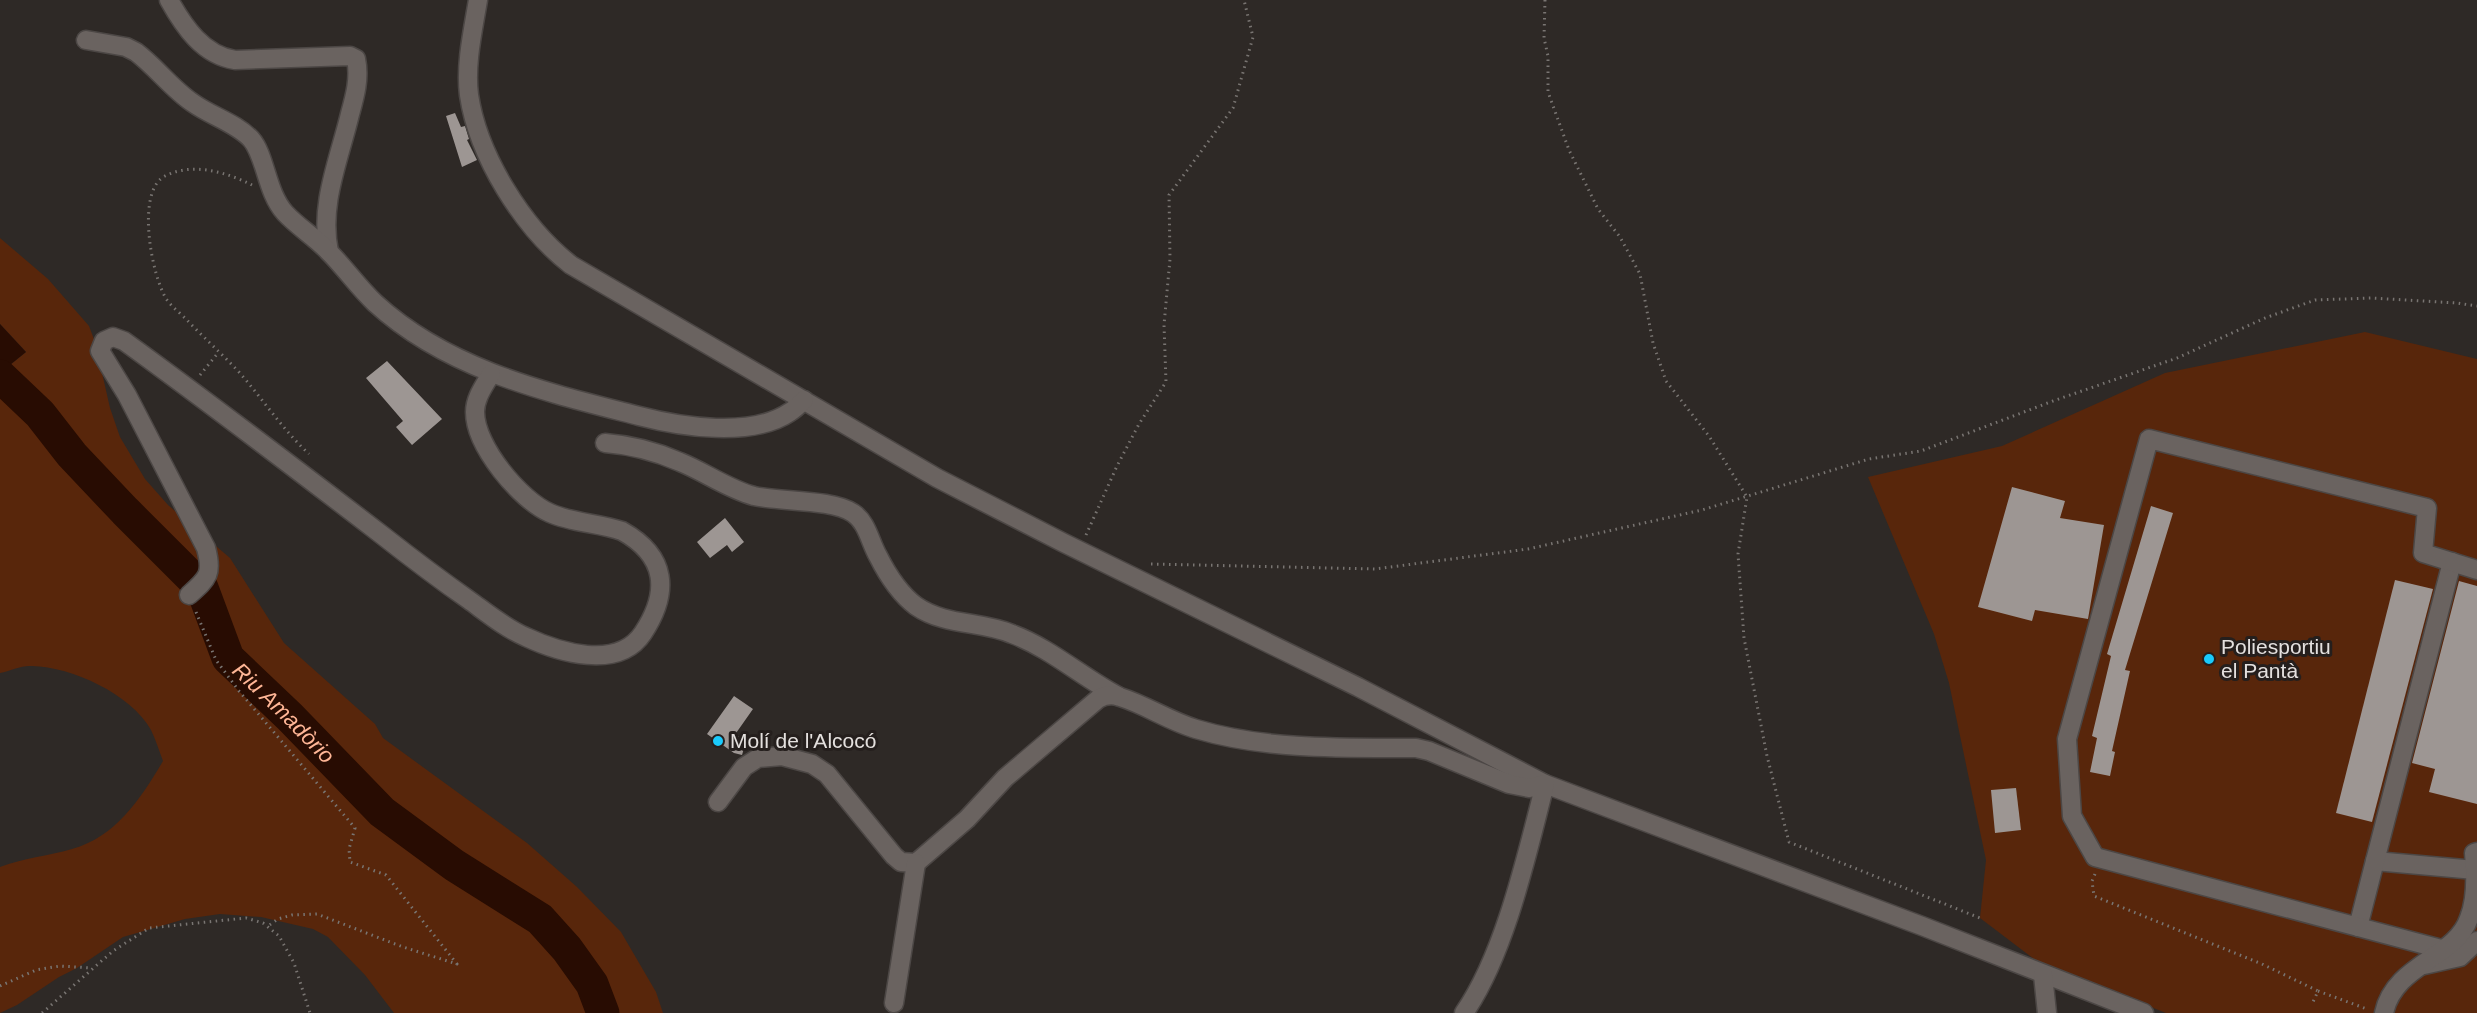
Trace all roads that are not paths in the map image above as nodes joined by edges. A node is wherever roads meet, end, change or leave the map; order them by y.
1 (169, 0) edge
2 (478, 0) edge
3 (86, 40) dead end
4 (329, 252) junction
5 (491, 374) junction
6 (804, 400) junction
7 (605, 443) dead end
8 (2452, 562) junction
9 (2477, 570) edge
10 (189, 595) road end
11 (1120, 697) junction
12 (1545, 784) junction
13 (718, 802) dead end
14 (2375, 861) junction
15 (2476, 861) edge
16 (916, 863) junction
17 (2358, 927) junction
18 (2477, 941) edge
19 (2442, 949) junction
20 (2415, 970) junction
21 (2043, 975) junction
22 (894, 1003) dead end
23 (2376, 1011) edge
24 (1464, 1013) edge
25 (2047, 1013) edge
26 (2144, 1013) edge

1 - 4 street
2 - 6 street
3 - 4 street
4 - 5 street
5 - 6 street
5 - 10 street
6 - 12 street
7 - 11 street
8 - 9 street
8 - 14 street
8 - 17 street
11 - 12 street
11 - 16 street
12 - 21 street
12 - 24 street
13 - 16 street
14 - 15 street
14 - 17 street
15 - 19 street
16 - 22 street
17 - 19 street
18 - 20 street
19 - 20 street
20 - 23 street
21 - 25 street
21 - 26 street

